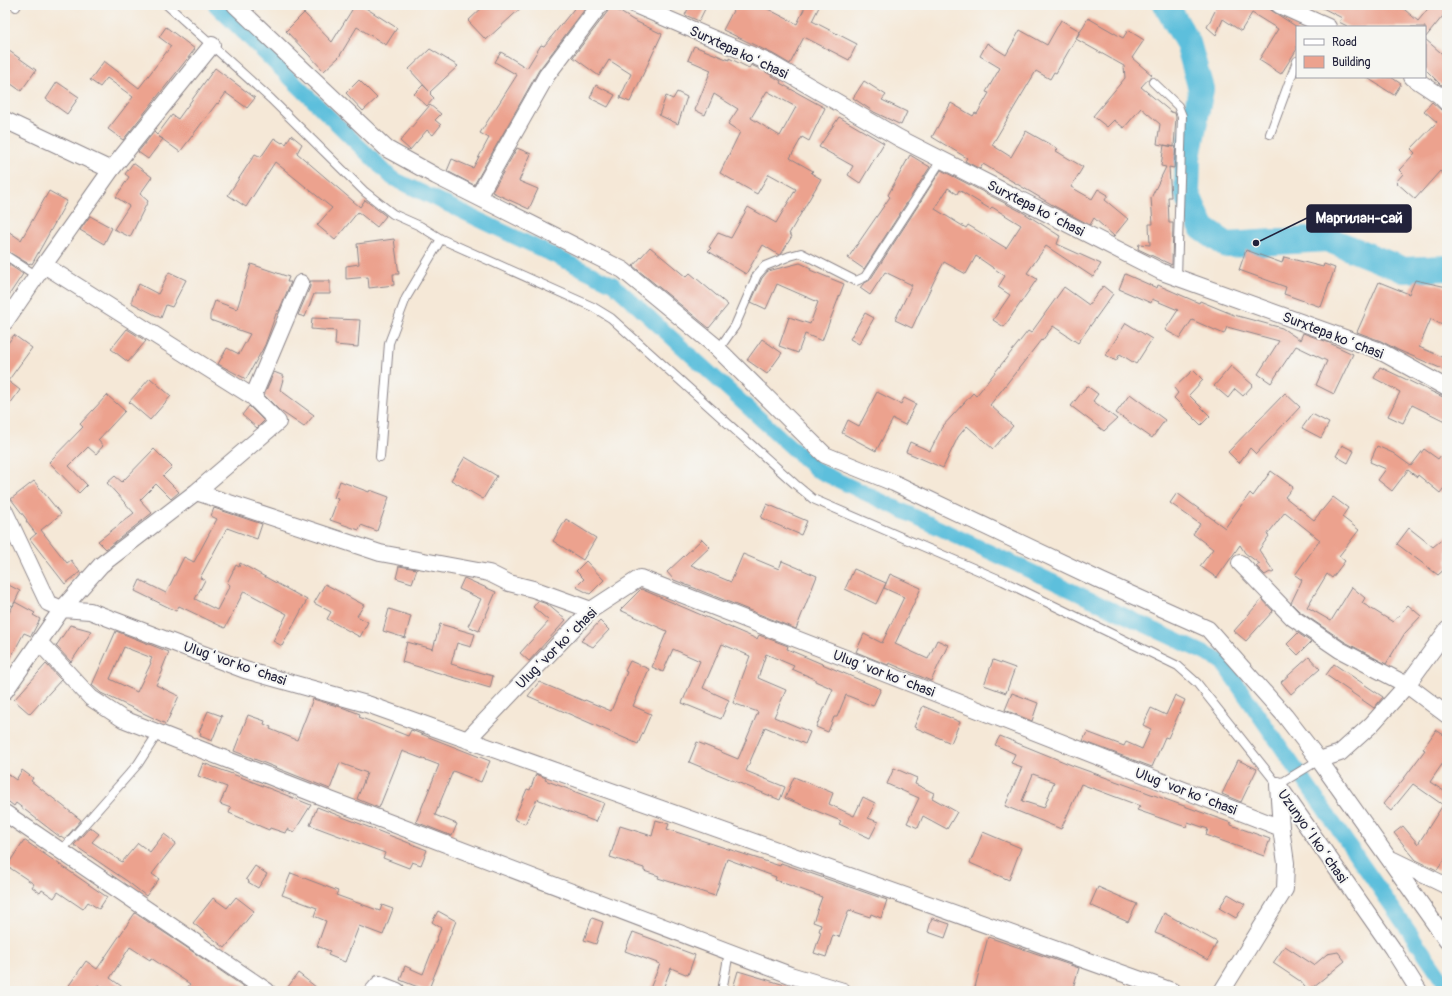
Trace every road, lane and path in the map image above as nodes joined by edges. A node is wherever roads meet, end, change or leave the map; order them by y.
1 (167, 5) edge
2 (235, 5) edge
3 (600, 5) edge
4 (635, 5) edge
5 (1279, 5) edge
6 (1311, 24) edge
7 (1322, 26) edge
8 (212, 45) junction
9 (1296, 64) edge
10 (1414, 78) edge
11 (1153, 82) dead end
12 (1444, 95) edge
13 (5, 120) edge
14 (1270, 134) dead end
15 (942, 159) junction
16 (112, 170) junction
17 (478, 197) junction
18 (441, 239) junction
19 (5, 255) edge
20 (41, 270) junction
21 (1177, 277) junction
22 (301, 283) dead end
23 (5, 322) edge
24 (718, 350) junction
25 (1447, 388) edge
26 (253, 397) junction
27 (380, 457) dead end
28 (196, 492) junction
29 (5, 512) edge
30 (1240, 563) dead end
31 (62, 609) junction
32 (591, 610) junction
33 (1447, 630) edge
34 (39, 642) junction
35 (1407, 685) junction
36 (5, 691) edge
37 (1447, 715) edge
38 (158, 733) junction
39 (467, 740) junction
40 (1319, 760) junction
41 (1278, 785) junction
42 (5, 813) edge
43 (1281, 828) junction
44 (61, 852) junction
45 (1389, 858) junction
46 (1447, 886) edge
47 (1447, 941) edge
48 (729, 952) junction
49 (266, 991) edge
50 (373, 991) edge
51 (397, 991) edge
52 (722, 991) edge
53 (843, 991) edge
54 (1172, 991) edge
55 (1222, 991) edge
56 (1419, 991) edge

1 - 8 lane
2 - 17 street
3 - 17 street
4 - 15 street, Surxtepa koʻchasi
5 - 6 street
6 - 7 street
8 - 16 street
8 - 18 lane
9 - 14 lane
10 - 12 street
11 - 21 lane
13 - 16 street
15 - 21 street, Surxtepa koʻchasi
15 - 24 lane
16 - 20 street
17 - 24 street
18 - 27 lane
18 - 41 lane
19 - 20 lane
20 - 23 street
20 - 26 street
21 - 25 street, Surxtepa koʻchasi
22 - 26 street
24 - 40 street
26 - 28 street
28 - 31 street
28 - 32 street
29 - 31 street
30 - 35 street
31 - 34 street
31 - 39 street, Ulugʻvor koʻchasi
32 - 39 street, Ulugʻvor koʻchasi
32 - 43 street, Ulugʻvor koʻchasi
33 - 35 street
34 - 36 street
34 - 38 street
35 - 37 street
35 - 40 street
38 - 44 lane
38 - 48 street
39 - 54 street
40 - 41 lane
40 - 45 street
41 - 43 street, Uzunyoʻl koʻchasi
41 - 56 street, Uzunyoʻl koʻchasi
42 - 44 street
43 - 55 street, Uzunyoʻl koʻchasi
44 - 49 street
45 - 46 street
45 - 47 street
48 - 52 lane
48 - 53 street
50 - 51 street

